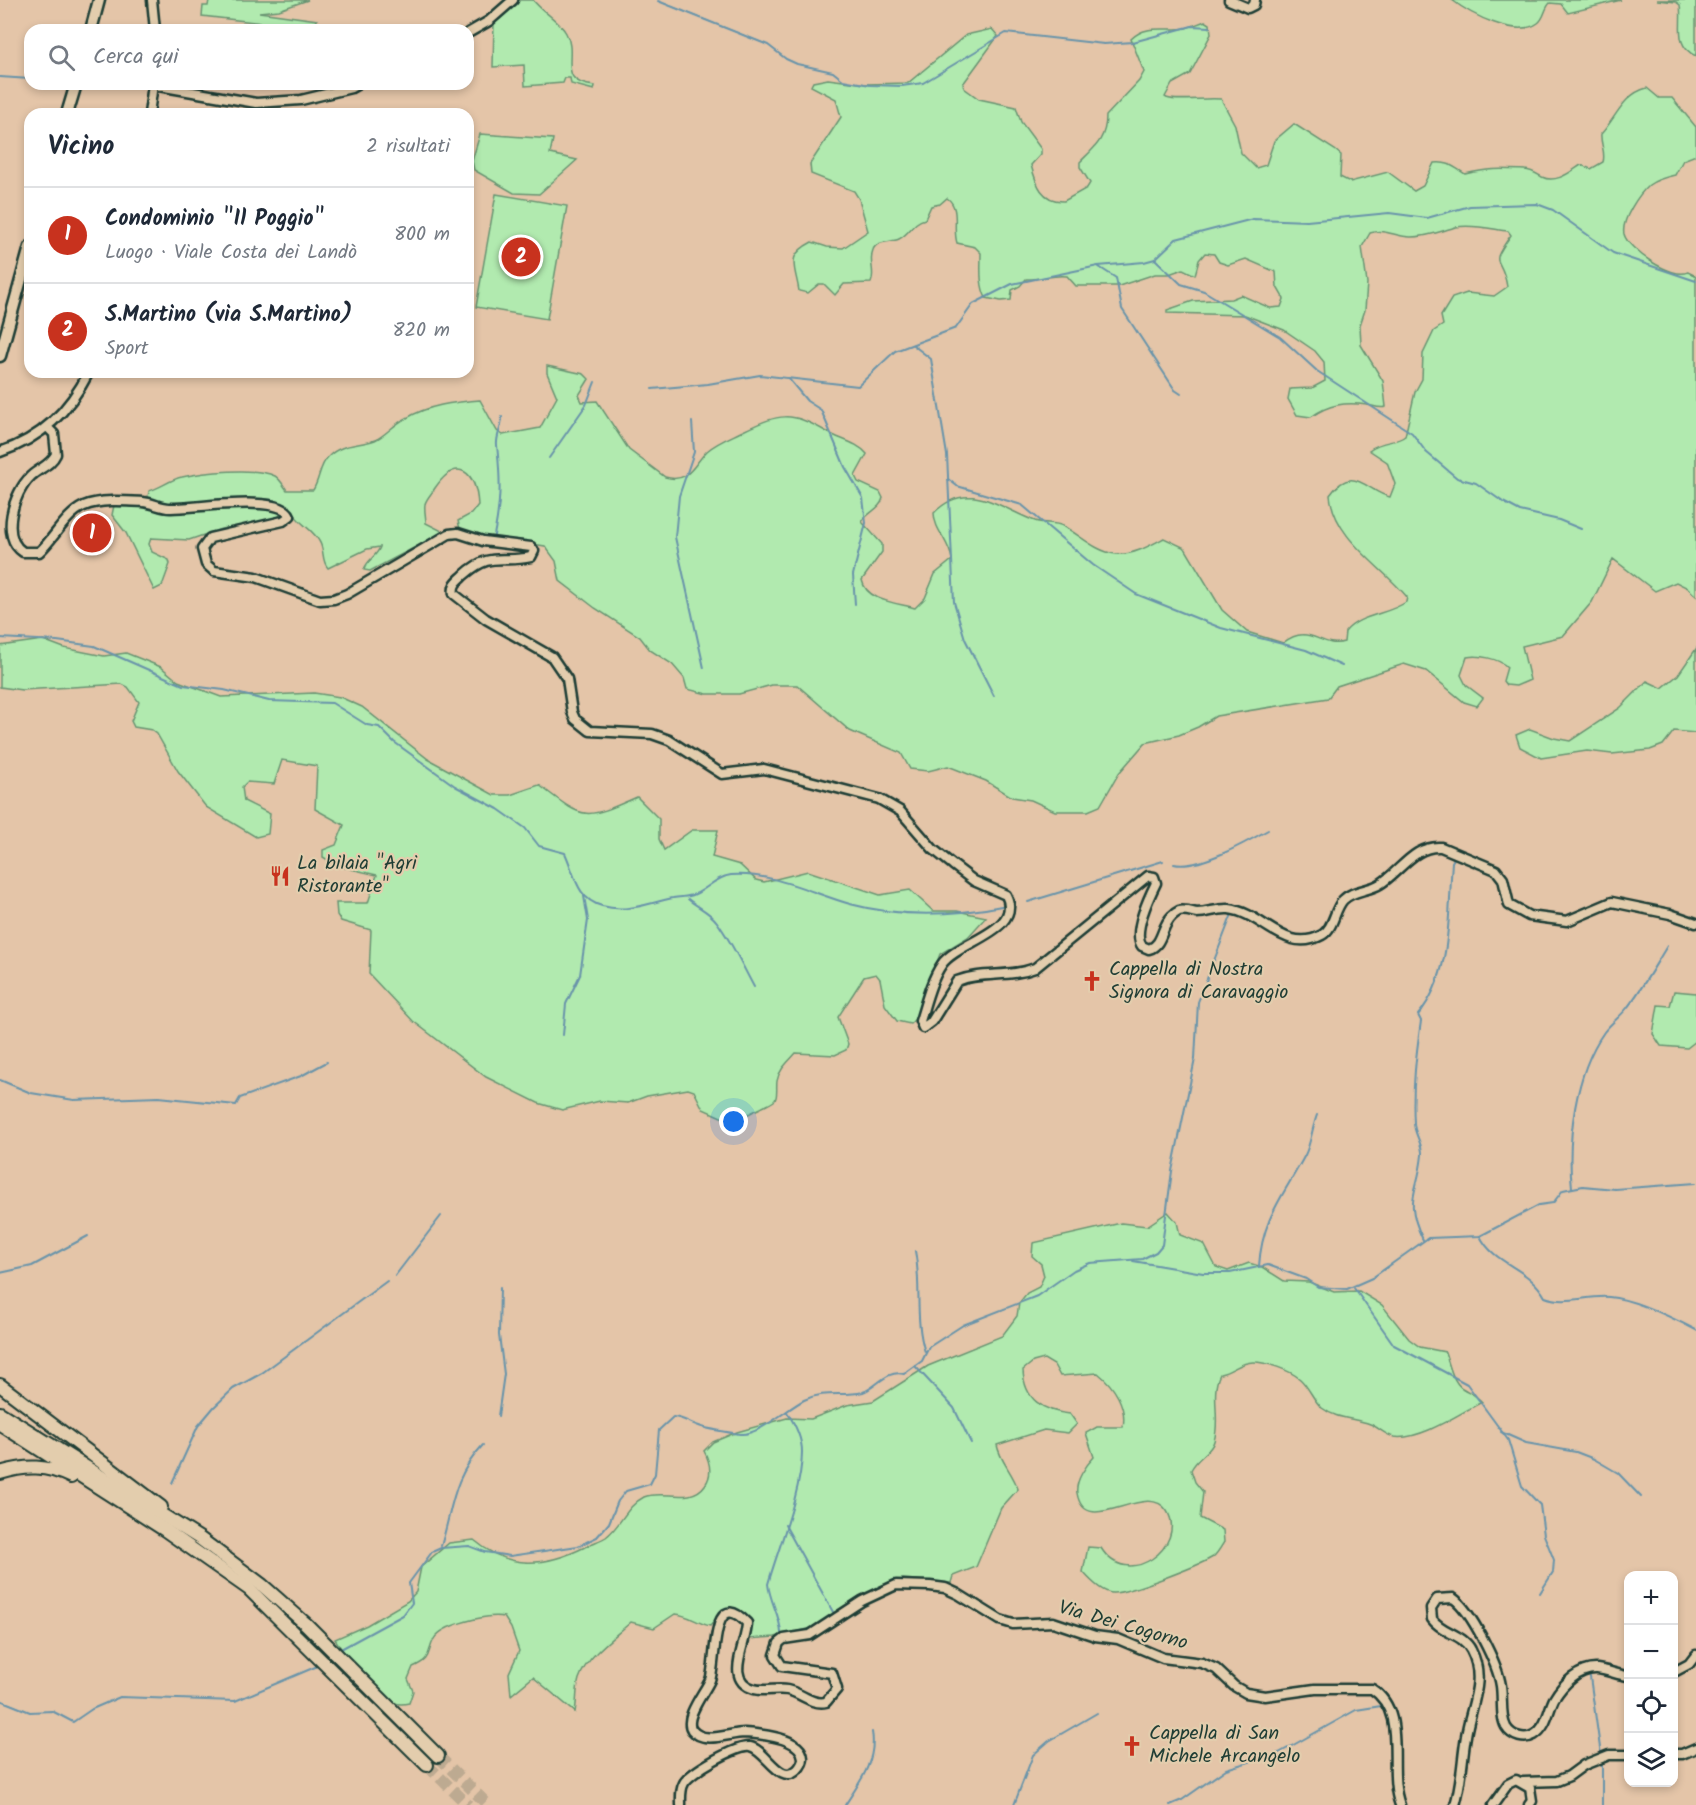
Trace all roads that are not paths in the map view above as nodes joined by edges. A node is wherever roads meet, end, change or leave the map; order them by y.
1 (99, 0) edge
2 (152, 0) edge
3 (513, 0) edge
4 (1229, 0) edge
5 (1255, 0) edge
6 (93, 24) edge
7 (154, 24) edge
8 (474, 30) edge
9 (74, 90) edge
10 (152, 90) edge
11 (182, 90) edge
12 (343, 90) edge
13 (69, 108) edge
14 (150, 108) edge
15 (24, 269) edge
16 (0, 356) edge
17 (86, 378) edge
18 (48, 428) junction
19 (2, 452) edge
20 (1696, 923) edge
21 (0, 1385) edge
22 (0, 1413) edge
23 (0, 1424) edge
24 (0, 1473) edge
25 (131, 1508) junction
26 (171, 1523) junction
27 (213, 1555) junction
28 (1696, 1655) edge
29 (1678, 1670) edge
30 (1624, 1675) edge
31 (1696, 1748) edge
32 (1678, 1754) edge
33 (1624, 1755) edge
34 (438, 1756) tunnel mouth
35 (427, 1765) tunnel mouth
36 (1523, 1782) junction
37 (681, 1805) edge
38 (1400, 1805) edge
39 (1455, 1805) edge
40 (1493, 1805) edge
41 (1529, 1805) edge

1 - 6 main road
2 - 7 street
3 - 8 street
4 - 5 street
9 - 13 main road
10 - 14 street
11 - 12 street
15 - 16 main road
17 - 18 street
18 - 19 street
18 - 20 street
21 - 26 highway
22 - 26 highway
23 - 25 highway
24 - 25 highway
25 - 26 highway
26 - 27 highway
27 - 34 highway
27 - 35 highway
28 - 29 street
30 - 39 street
31 - 32 street
33 - 36 street
36 - 40 street
36 - 41 street
37 - 38 street, Via Dei Cogorno

